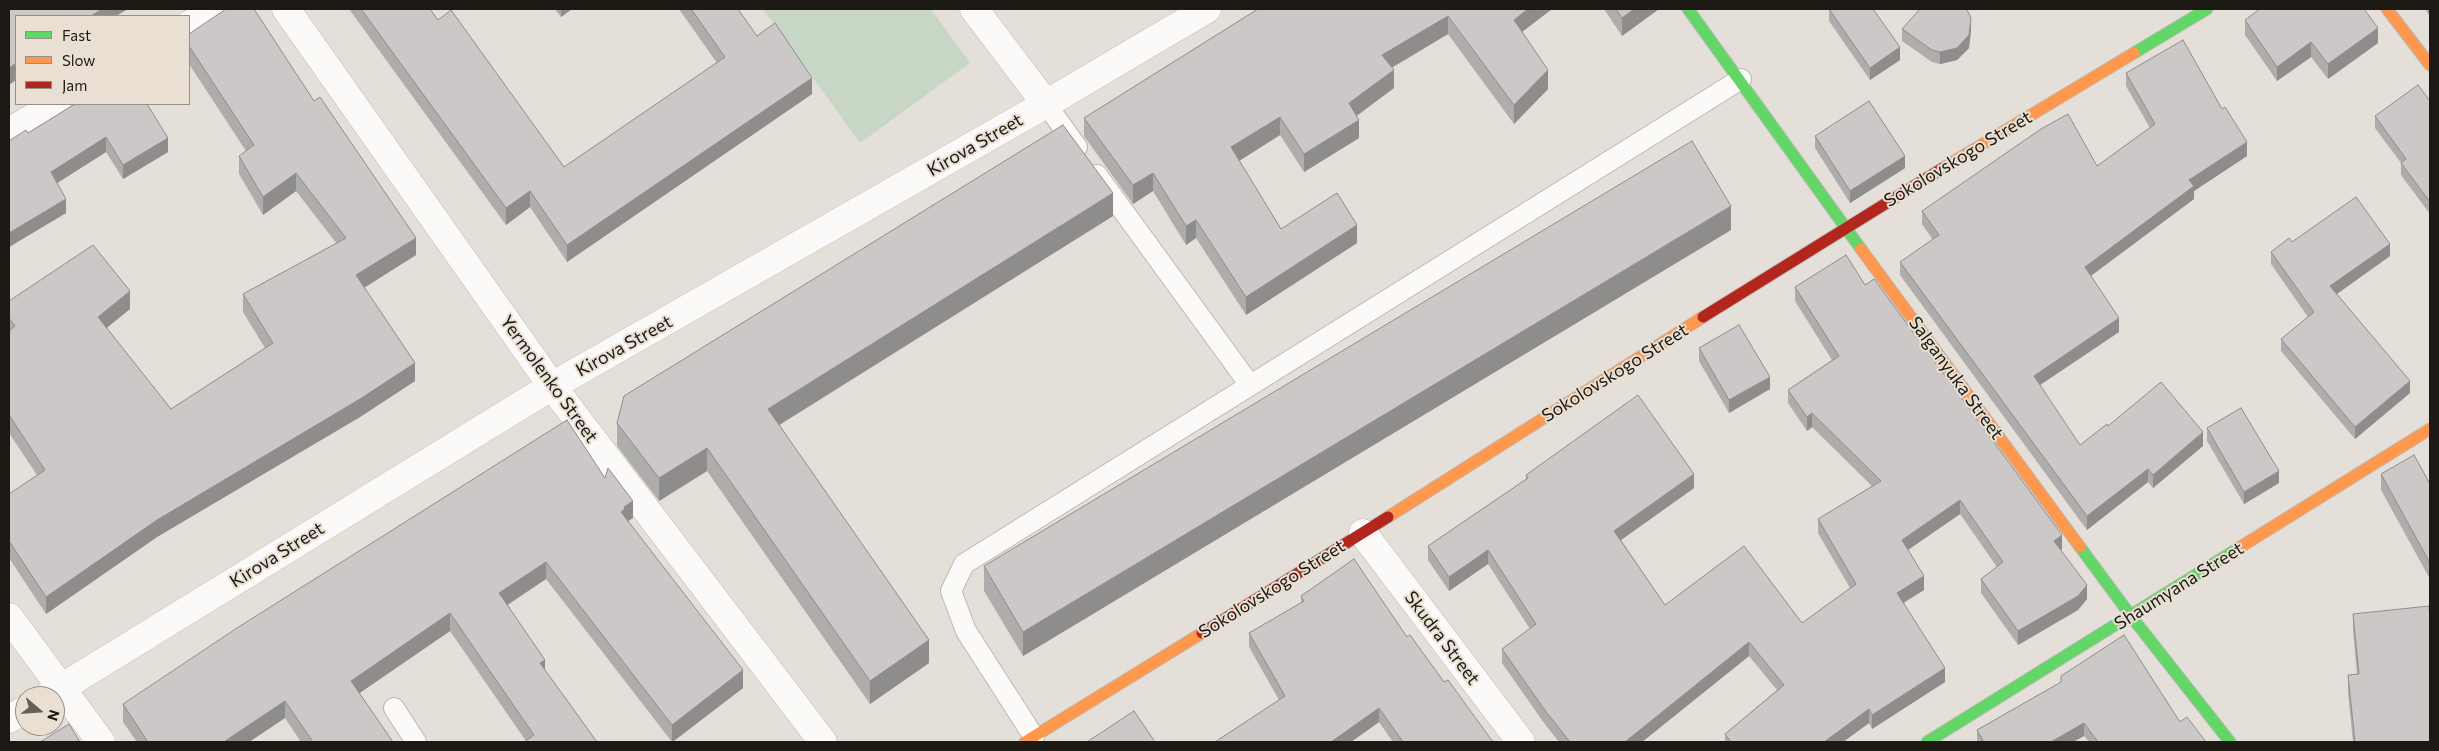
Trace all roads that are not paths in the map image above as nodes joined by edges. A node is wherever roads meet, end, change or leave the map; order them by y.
1 (216, 9) edge
2 (286, 9) edge
3 (974, 9) edge
4 (1208, 9) edge
5 (1688, 9) edge
6 (2207, 9) edge
7 (2387, 9) edge
8 (190, 24) edge
9 (2430, 65) edge
10 (1741, 79) junction
11 (1046, 104) junction
12 (54, 105) edge
13 (9, 132) edge
14 (1845, 227) junction
15 (1250, 385) junction
16 (552, 386) junction
17 (2430, 429) edge
18 (1363, 533) junction
19 (2131, 616) junction
20 (9, 617) edge
21 (51, 686) edge
22 (65, 686) edge
23 (65, 703) edge
24 (394, 708) dead end
25 (1029, 740) edge
26 (101, 742) edge
27 (416, 742) edge
28 (823, 742) edge
29 (1521, 742) edge
30 (1927, 742) edge
31 (2230, 742) edge

1 - 8 street
2 - 16 street, Yermolenko Street
3 - 11 street
4 - 11 street, Kirova Street
5 - 10 street, Salganyuka Street
6 - 14 street, Sokolovskogo Street
7 - 9 street
10 - 14 street, Salganyuka Street
10 - 15 lane
11 - 15 lane
11 - 16 street, Kirova Street
12 - 13 street
14 - 18 street, Sokolovskogo Street
14 - 19 street, Salganyuka Street
15 - 25 lane
16 - 22 street, Kirova Street
16 - 28 street, Yermolenko Street
17 - 19 street, Shaumyana Street
18 - 25 street, Sokolovskogo Street
18 - 29 street, Skudra Street
19 - 30 street, Shaumyana Street
19 - 31 street, Salganyuka Street
20 - 21 street
23 - 26 street
24 - 27 lane

